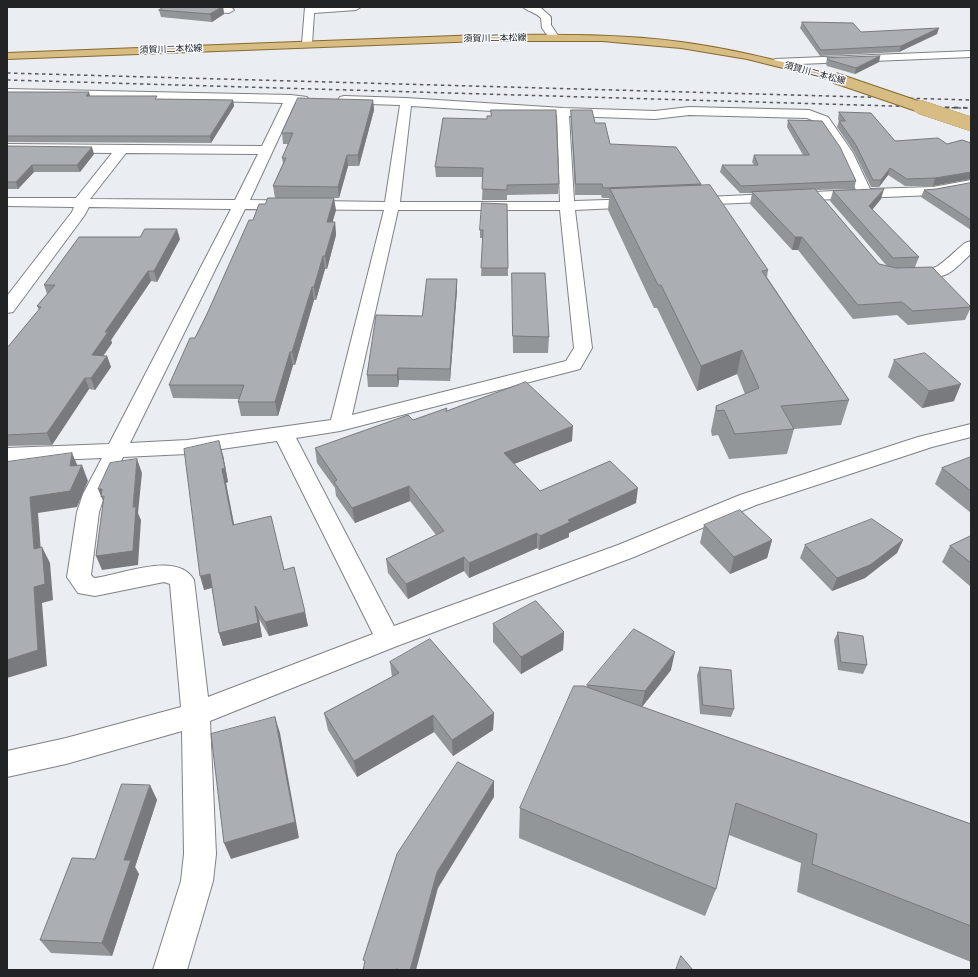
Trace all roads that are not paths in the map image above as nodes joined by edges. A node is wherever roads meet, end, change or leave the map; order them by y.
1 (188, 7) edge
2 (356, 7) edge
3 (528, 7) edge
4 (309, 8) edge
5 (229, 10) dead end
6 (554, 37) junction
7 (306, 44) junction
8 (971, 54) edge
9 (7, 56) edge
10 (775, 62) junction
11 (7, 92) edge
12 (291, 99) junction
13 (314, 100) edge
14 (329, 100) edge
15 (406, 102) junction
16 (563, 112) junction
17 (971, 124) edge
18 (7, 148) edge
19 (122, 149) junction
20 (266, 150) junction
21 (971, 184) edge
22 (865, 194) junction
23 (816, 196) junction
24 (7, 202) edge
25 (676, 202) edge
26 (83, 203) junction
27 (241, 203) junction
28 (653, 203) edge
29 (392, 206) junction
30 (567, 206) junction
31 (826, 208) edge
32 (971, 246) edge
33 (892, 276) edge
34 (7, 308) edge
35 (340, 425) junction
36 (971, 430) edge
37 (283, 433) junction
38 (118, 450) junction
39 (7, 455) edge
40 (388, 639) junction
41 (196, 714) junction
42 (7, 764) edge
43 (170, 970) edge

1 - 5 street
2 - 4 street
3 - 6 street
4 - 7 street
6 - 7 main road, 須賀川二本松線
6 - 10 main road, 須賀川二本松線
7 - 9 main road, 須賀川二本松線
8 - 10 street
10 - 17 main road, 須賀川二本松線, bridge
11 - 12 street
12 - 13 street
12 - 20 street
14 - 15 street
15 - 16 street
15 - 29 street
16 - 22 street
16 - 30 street
18 - 19 street
19 - 20 street
19 - 26 street
20 - 27 street
21 - 22 street
22 - 23 street
23 - 25 street
23 - 31 street
24 - 26 street
26 - 27 street
26 - 34 street
27 - 29 street
27 - 38 street
28 - 30 street
29 - 30 street
29 - 35 street
30 - 35 street
32 - 33 street
35 - 37 street
36 - 40 street
37 - 38 street
37 - 40 street
38 - 39 street
38 - 41 street
40 - 41 street
41 - 42 street
41 - 43 street

